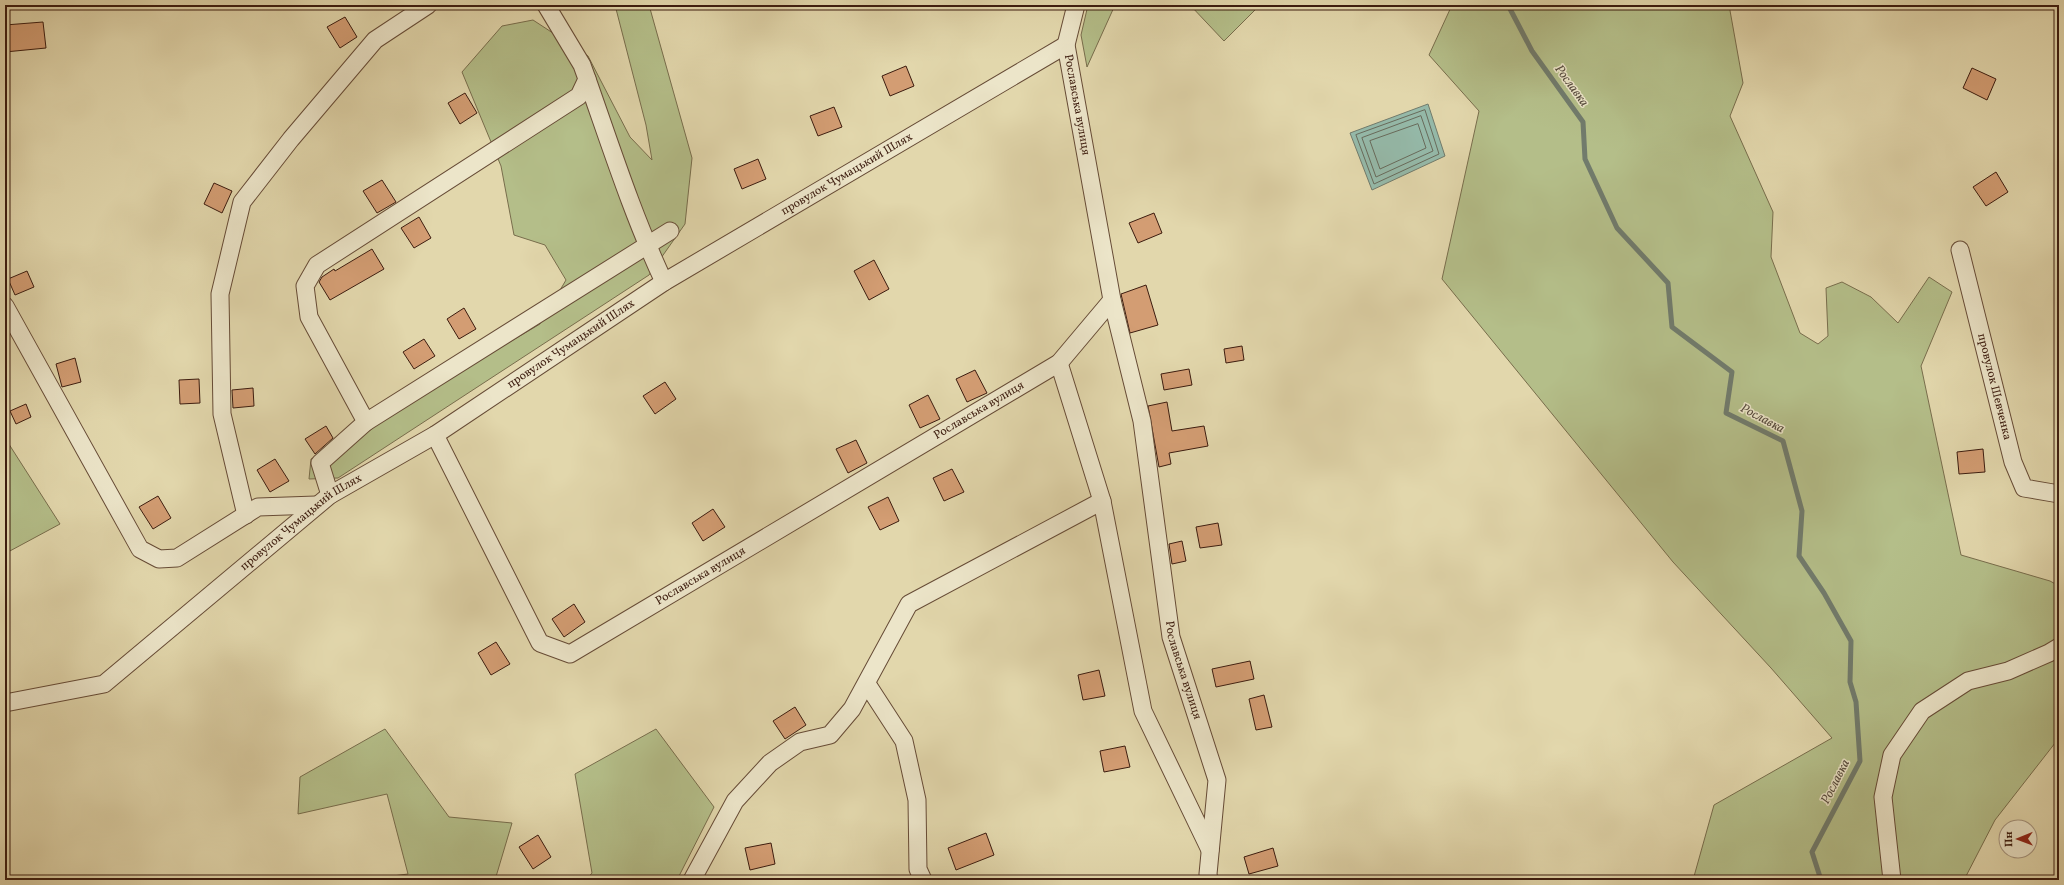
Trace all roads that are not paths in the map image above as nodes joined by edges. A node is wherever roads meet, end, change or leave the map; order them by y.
1 (428, 5) edge
2 (546, 5) edge
3 (1076, 5) edge
4 (1066, 44) junction
5 (587, 78) junction
6 (670, 231) dead end
7 (647, 246) junction
8 (1960, 250) dead end
9 (664, 282) junction
10 (1112, 300) junction
11 (5, 306) edge
12 (1058, 363) junction
13 (366, 422) junction
14 (435, 435) junction
15 (2059, 494) edge
16 (330, 495) junction
17 (1102, 501) junction
18 (316, 505) junction
19 (246, 514) junction
20 (2059, 646) edge
21 (867, 684) junction
22 (5, 703) edge
23 (1210, 851) junction
24 (692, 880) edge
25 (923, 880) edge
26 (1209, 880) edge
27 (1892, 880) edge

1 - 19 street
2 - 5 street
3 - 4 street, Рославська вулиця
4 - 9 street, провулок Чумацький Шлях
4 - 10 street, Рославська вулиця
5 - 7 street
5 - 13 street
6 - 7 street
7 - 9 street
7 - 13 street
8 - 15 street, провулок Шевченка
9 - 14 street, провулок Чумацький Шлях
10 - 12 street, Рославська вулиця
10 - 23 street, Рославська вулиця
11 - 19 street
12 - 14 street, Рославська вулиця
12 - 17 street, Рославська вулиця
13 - 16 street
14 - 16 street, провулок Чумацький Шлях
16 - 18 street, провулок Чумацький Шлях
17 - 21 street
17 - 23 street, Рославська вулиця
18 - 19 street
18 - 22 street, провулок Чумацький Шлях
20 - 27 street
21 - 24 street
21 - 25 street
23 - 26 street, Рославська вулиця

